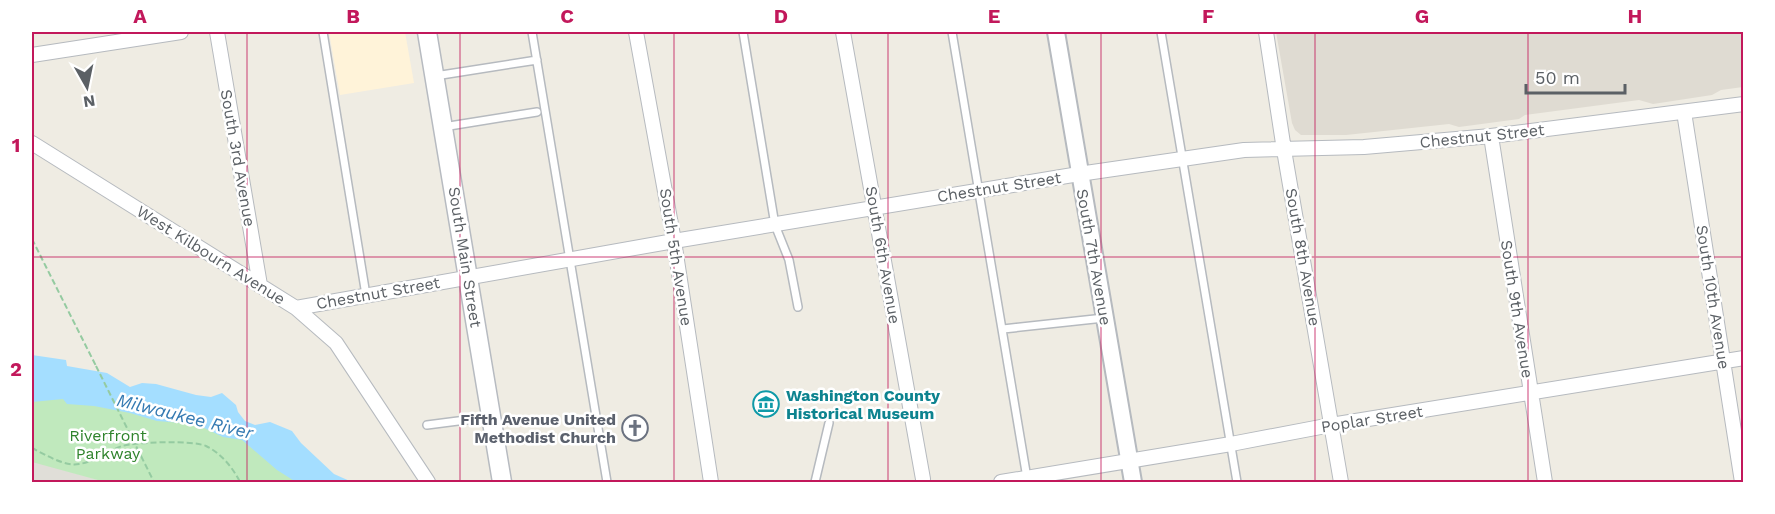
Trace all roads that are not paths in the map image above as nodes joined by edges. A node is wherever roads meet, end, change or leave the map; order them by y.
1 (181, 32) edge
2 (217, 32) edge
3 (323, 32) edge
4 (427, 32) edge
5 (532, 32) edge
6 (636, 32) edge
7 (743, 32) edge
8 (843, 32) edge
9 (952, 32) edge
10 (1056, 32) edge
11 (1161, 32) edge
12 (1266, 32) edge
13 (116, 37) edge
14 (32, 55) edge
15 (537, 60) junction
16 (435, 76) junction
17 (1743, 104) edge
18 (537, 111) dead end
19 (1684, 112) junction
20 (443, 127) junction
21 (1491, 136) junction
22 (32, 143) edge
23 (1284, 150) junction
24 (1183, 159) junction
25 (1079, 174) junction
26 (980, 190) junction
27 (875, 208) junction
28 (775, 225) junction
29 (674, 241) junction
30 (570, 260) junction
31 (468, 278) junction
32 (260, 285) junction
33 (366, 295) junction
34 (798, 307) dead end
35 (296, 308) junction
36 (1104, 318) junction
37 (1003, 329) junction
38 (1743, 358) edge
39 (1722, 362) junction
40 (1530, 393) junction
41 (491, 416) junction
42 (829, 423) dead end
43 (427, 425) dead end
44 (1332, 425) junction
45 (1231, 444) junction
46 (1129, 460) junction
47 (1027, 478) junction
48 (925, 481) edge
49 (428, 483) edge
50 (502, 483) edge
51 (607, 483) edge
52 (711, 483) edge
53 (815, 483) edge
54 (1001, 483) edge
55 (1133, 483) edge
56 (1237, 483) edge
57 (1341, 483) edge
58 (1545, 483) edge
59 (1742, 483) edge

1 - 13 street
2 - 32 street, South 3rd Avenue
3 - 33 lane
4 - 16 main road, South Main Street
5 - 15 lane
6 - 29 street, South 5th Avenue
7 - 28 lane
8 - 27 street, South 6th Avenue
9 - 26 lane
10 - 25 street, South 7th Avenue
11 - 24 lane
12 - 23 street, South 8th Avenue
13 - 14 street
15 - 16 lane
15 - 30 lane
16 - 20 main road, South Main Street
17 - 19 street, Chestnut Street
18 - 20 lane
19 - 21 street, Chestnut Street
19 - 39 street, South 10th Avenue
20 - 31 main road, South Main Street
21 - 23 street, Chestnut Street
21 - 40 street, South 9th Avenue
22 - 32 street, West Kilbourn Avenue
23 - 24 street, Chestnut Street
23 - 44 street, South 8th Avenue
24 - 25 street, Chestnut Street
24 - 45 lane
25 - 26 street, Chestnut Street
25 - 36 street, South 7th Avenue
26 - 27 street, Chestnut Street
26 - 37 lane
27 - 28 street, Chestnut Street
27 - 48 street, South 6th Avenue
28 - 29 street, Chestnut Street
28 - 34 lane
29 - 30 street, Chestnut Street
29 - 52 street, South 5th Avenue
30 - 31 street, Chestnut Street
30 - 51 lane
31 - 33 street, Chestnut Street
31 - 41 main road, South Main Street
32 - 35 street, West Kilbourn Avenue
33 - 35 street, Chestnut Street
35 - 49 street, West Kilbourn Avenue
36 - 37 lane
36 - 46 street, South 7th Avenue
37 - 47 lane
38 - 39 street, Poplar Street
39 - 40 street, Poplar Street
39 - 59 street, South 10th Avenue
40 - 44 street, Poplar Street
40 - 58 street, South 9th Avenue
41 - 43 lane
41 - 50 main road, South Main Street
42 - 53 lane
44 - 45 street, Poplar Street
44 - 57 street, South 8th Avenue
45 - 46 street, Poplar Street
45 - 56 lane
46 - 47 street, Poplar Street
46 - 55 street, South 7th Avenue
47 - 54 street, Poplar Street

